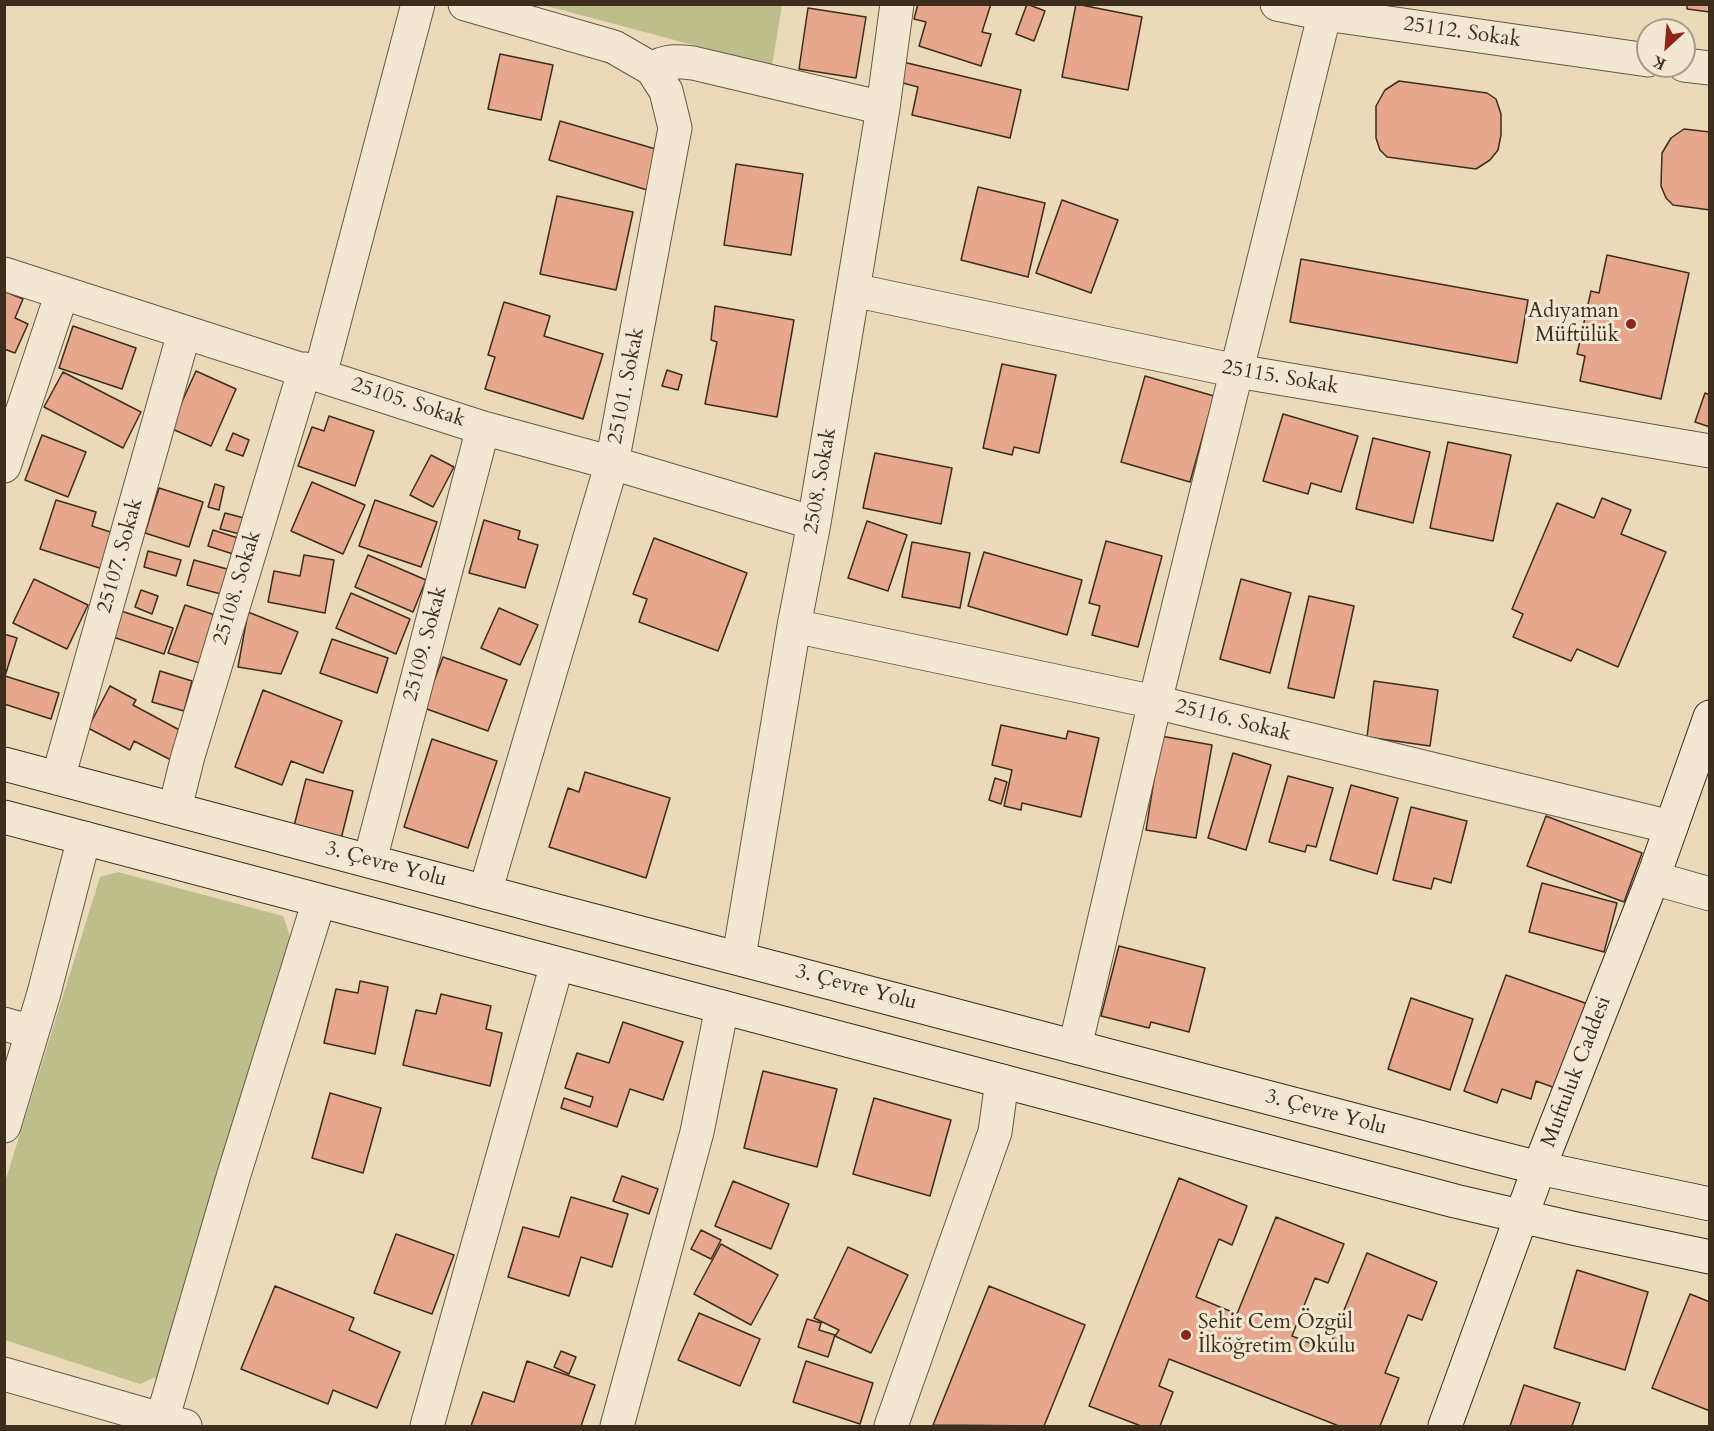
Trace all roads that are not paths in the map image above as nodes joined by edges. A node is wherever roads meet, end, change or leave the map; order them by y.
1 (418, 4) edge
2 (465, 4) edge
3 (897, 4) edge
4 (1277, 4) edge
5 (1326, 9) edge
6 (1636, 58) edge
7 (652, 69) junction
8 (883, 108) junction
9 (4, 274) edge
10 (853, 290) junction
11 (62, 293) junction
12 (184, 333) junction
13 (1237, 371) junction
14 (313, 372) junction
15 (483, 428) junction
16 (1710, 451) edge
17 (612, 463) junction
18 (4, 466) edge
19 (814, 523) junction
20 (794, 626) junction
21 (1155, 702) junction
22 (1710, 717) edge
23 (4, 764) edge
24 (58, 778) junction
25 (175, 808) junction
26 (4, 817) edge
27 (1671, 827) junction
28 (84, 838) junction
29 (370, 860) junction
30 (1653, 878) junction
31 (484, 892) junction
32 (1710, 894) edge
33 (319, 901) junction
34 (739, 957) junction
35 (557, 964) junction
36 (722, 1007) junction
37 (18, 1028) edge
38 (1075, 1047) junction
39 (1002, 1081) junction
40 (4, 1126) edge
41 (1539, 1168) junction
42 (1710, 1204) edge
43 (1521, 1217) junction
44 (1710, 1257) edge
45 (4, 1374) edge
46 (173, 1423) edge
47 (427, 1426) edge
48 (617, 1426) edge
49 (891, 1426) edge
50 (1445, 1426) edge

1 - 14 street, 25108. Sokak
2 - 7 street, 25101. Sokak
3 - 8 street, 2508. Sokak
4 - 5 street, 25112. Sokak
5 - 6 street, 25112. Sokak
5 - 13 street
7 - 8 street
7 - 17 street, 25101. Sokak
8 - 10 street, 2508. Sokak
9 - 11 street, 25105. Sokak
10 - 13 street, 25115. Sokak
10 - 19 street, 2508. Sokak
11 - 12 street, 25105. Sokak
11 - 18 street
12 - 14 street, 25105. Sokak
12 - 24 street, 25107. Sokak
13 - 16 street, 25115. Sokak
13 - 21 street
14 - 15 street, 25105. Sokak
14 - 25 street, 25108. Sokak
15 - 17 street, 25105. Sokak
15 - 29 street, 25109. Sokak
17 - 19 street, 25105. Sokak
17 - 31 street, 25101. Sokak
19 - 20 street, 2508. Sokak
20 - 21 street, 25116. Sokak
20 - 34 street, 2508. Sokak
21 - 27 street, 25116. Sokak
21 - 38 street
22 - 27 street, Muftuluk Caddesi
23 - 24 street, 3. Çevre Yolu
24 - 25 street, 3. Çevre Yolu
25 - 29 street, 3. Çevre Yolu
26 - 28 street
27 - 30 street, Muftuluk Caddesi
28 - 33 street
28 - 37 street
29 - 31 street, 3. Çevre Yolu
30 - 32 street
30 - 41 street, Muftuluk Caddesi
31 - 34 street, 3. Çevre Yolu
33 - 35 street
33 - 46 street
34 - 38 street, 3. Çevre Yolu
35 - 36 street
35 - 47 street
36 - 39 street
36 - 48 street
37 - 40 street
38 - 41 street, 3. Çevre Yolu
39 - 43 street
39 - 49 street
41 - 42 street, 3. Çevre Yolu
41 - 43 street, Muftuluk Caddesi
43 - 44 street
43 - 50 street, Muftuluk Caddesi
45 - 46 street

